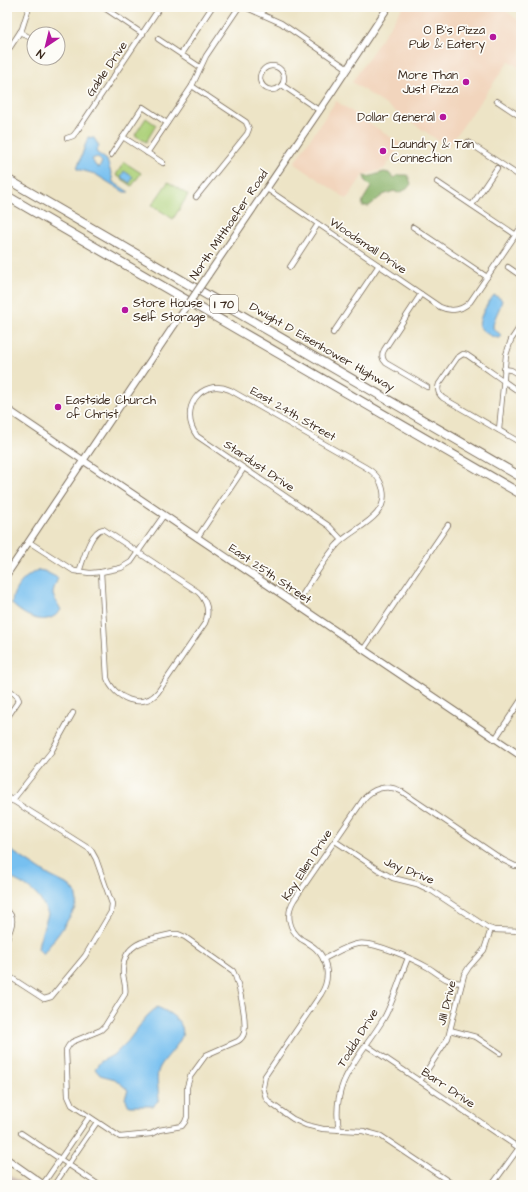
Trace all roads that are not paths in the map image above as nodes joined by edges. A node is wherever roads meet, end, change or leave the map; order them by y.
1 (29, 7) edge
2 (103, 7) edge
3 (160, 7) edge
4 (212, 7) edge
5 (239, 7) edge
6 (245, 7) edge
7 (264, 7) edge
8 (388, 7) edge
9 (262, 14) junction
10 (20, 32) junction
11 (143, 34) junction
12 (26, 35) edge
13 (158, 39) dead end
14 (7, 52) edge
15 (181, 54) junction
16 (200, 67) junction
17 (348, 69) junction
18 (282, 85) junction
19 (192, 86) junction
20 (497, 101) dead end
21 (320, 110) junction
22 (521, 117) edge
23 (167, 123) junction
24 (123, 136) junction
25 (66, 138) dead end
26 (468, 142) dead end
27 (147, 153) junction
28 (111, 155) dead end
29 (163, 164) dead end
30 (497, 168) dead end
31 (521, 177) edge
32 (7, 179) edge
33 (437, 182) dead end
34 (267, 189) junction
35 (7, 196) edge
36 (196, 197) dead end
37 (472, 205) junction
38 (318, 224) junction
39 (413, 227) dead end
40 (521, 227) edge
41 (516, 235) junction
42 (378, 265) junction
43 (290, 267) dead end
44 (508, 267) dead end
45 (521, 276) edge
46 (487, 277) junction
47 (421, 294) junction
48 (521, 325) edge
49 (333, 333) dead end
50 (504, 369) junction
51 (521, 376) edge
52 (503, 380) junction
53 (427, 387) dead end
54 (521, 393) edge
55 (197, 397) joint
56 (7, 409) edge
57 (499, 430) junction
58 (521, 443) edge
59 (84, 461) junction
60 (244, 468) junction
61 (521, 477) edge
62 (521, 494) edge
63 (164, 515) junction
64 (448, 525) dead end
65 (197, 538) junction
66 (342, 540) junction
67 (29, 542) junction
68 (138, 552) junction
69 (79, 572) junction
70 (101, 572) junction
71 (7, 574) edge
72 (296, 605) junction
73 (363, 650) junction
74 (7, 688) edge
75 (521, 700) edge
76 (73, 713) dead end
77 (7, 718) edge
78 (495, 738) junction
79 (521, 756) edge
80 (7, 797) edge
81 (12, 801) junction
82 (335, 841) junction
83 (521, 866) edge
84 (7, 911) edge
85 (491, 929) junction
86 (521, 931) edge
87 (7, 939) edge
88 (408, 958) junction
89 (323, 959) junction
90 (7, 975) edge
91 (462, 984) junction
92 (450, 1030) junction
93 (366, 1045) junction
94 (500, 1053) dead end
95 (420, 1081) junction
96 (93, 1119) junction
97 (339, 1130) junction
98 (21, 1133) dead end
99 (520, 1146) edge
100 (60, 1159) junction
101 (7, 1160) edge
102 (68, 1164) junction
103 (44, 1185) edge
104 (54, 1185) edge
105 (99, 1185) edge
106 (454, 1185) edge
107 (492, 1185) edge

1 - 10 street
2 - 11 street
3 - 11 street, Gable Drive
4 - 15 street
5 - 16 street
6 - 9 street
7 - 9 street
8 - 17 main road, North Mitthoefer Road
9 - 17 street
10 - 12 street
10 - 14 street
11 - 25 street, Gable Drive
13 - 15 street
15 - 16 street
16 - 19 street
17 - 21 main road, North Mitthoefer Road
18 - 18 street
18 - 21 street
19 - 23 street
19 - 36 street
20 - 22 street
21 - 34 main road, North Mitthoefer Road
23 - 24 street
23 - 27 street
24 - 27 street
24 - 28 street
26 - 31 street
27 - 29 street
30 - 37 street
32 - 61 highway, Dwight D Eisenhower Highway / I 70
33 - 37 street
34 - 38 street, Woodsmall Drive
34 - 59 main road, North Mitthoefer Road, bridge
35 - 62 highway, I 70
37 - 41 street
38 - 42 street, Woodsmall Drive
38 - 43 street
39 - 46 street
40 - 41 street
41 - 46 street
42 - 47 street, Woodsmall Drive
42 - 49 street
44 - 45 street
46 - 47 street, Woodsmall Drive
47 - 53 street
48 - 50 street
50 - 51 street
50 - 52 street
52 - 54 street
52 - 57 street
52 - 57 street
55 - 60 street, Stardust Drive
55 - 66 street, East 24th Street
56 - 59 main road, East 25th Street
57 - 58 street
59 - 63 main road, East 25th Street
59 - 67 main road, North Mitthoefer Road
60 - 65 street
60 - 66 street, Stardust Drive
63 - 65 main road, East 25th Street
63 - 68 street
64 - 73 street
65 - 72 main road, East 25th Street
66 - 72 street
67 - 69 street
67 - 71 main road, North Mitthoefer Road
68 - 69 street
68 - 70 street
68 - 70 street
69 - 70 street
72 - 73 main road, East 25th Street
73 - 78 main road, East 25th Street
74 - 77 street
75 - 78 street
76 - 81 street
78 - 79 main road, East 25th Street
80 - 81 street
81 - 90 street
82 - 83 street, Kay Ellen Drive
82 - 85 street, Jay Drive
82 - 89 street, Kay Ellen Drive
84 - 87 street
85 - 86 street, Jay Drive
85 - 91 street, Jill Drive
88 - 89 street
88 - 91 street
88 - 93 street, Todda Drive
89 - 97 street
91 - 92 street, Jill Drive
92 - 94 street
92 - 95 street, Jill Drive
93 - 95 street, Barr Drive
93 - 97 street, Todda Drive
95 - 99 street, Barr Drive
96 - 96 street
96 - 100 street
96 - 102 street
97 - 106 street
98 - 100 street
99 - 107 street
100 - 102 street
100 - 103 street
101 - 103 main road
102 - 104 street
102 - 105 street

